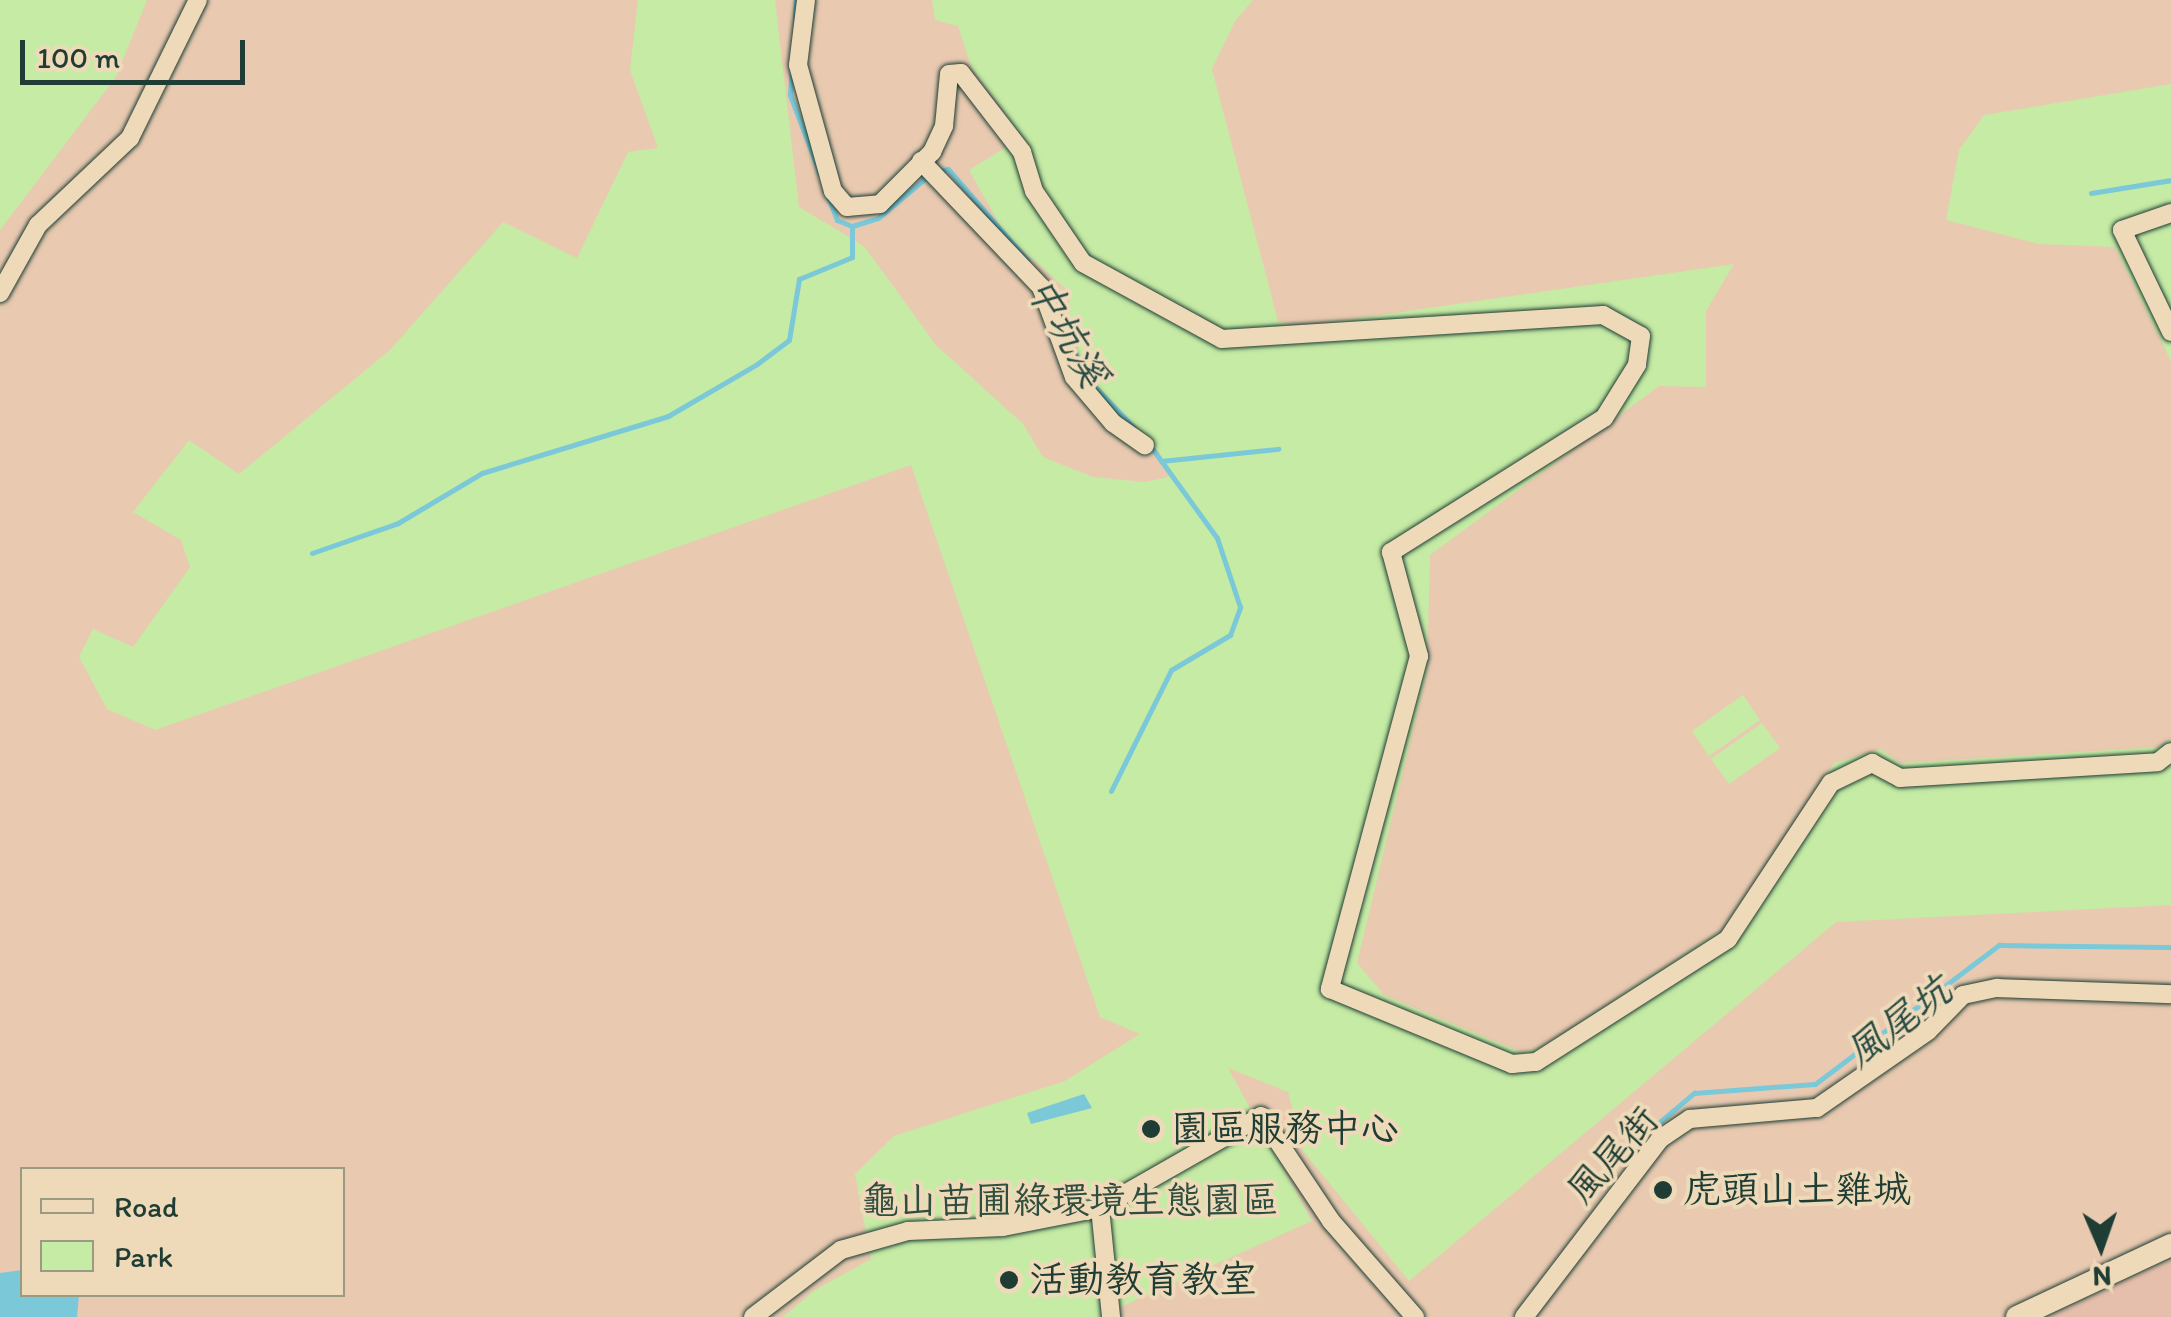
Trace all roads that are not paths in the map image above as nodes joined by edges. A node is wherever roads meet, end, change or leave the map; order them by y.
1 (806, 0) edge
2 (194, 6) edge
3 (929, 171) junction
4 (2171, 212) edge
5 (0, 293) edge
6 (2171, 332) edge
7 (1145, 445) dead end
8 (2171, 752) edge
9 (2171, 994) edge
10 (1100, 1208) junction
11 (2171, 1245) edge
12 (753, 1317) edge
13 (1111, 1317) edge
14 (1414, 1317) edge
15 (1524, 1317) edge
16 (2017, 1317) edge

1 - 3 street
2 - 5 street
3 - 7 street
3 - 8 street
4 - 6 street
9 - 15 street, 風尾街
10 - 12 street
10 - 13 street
10 - 14 street
11 - 16 street

